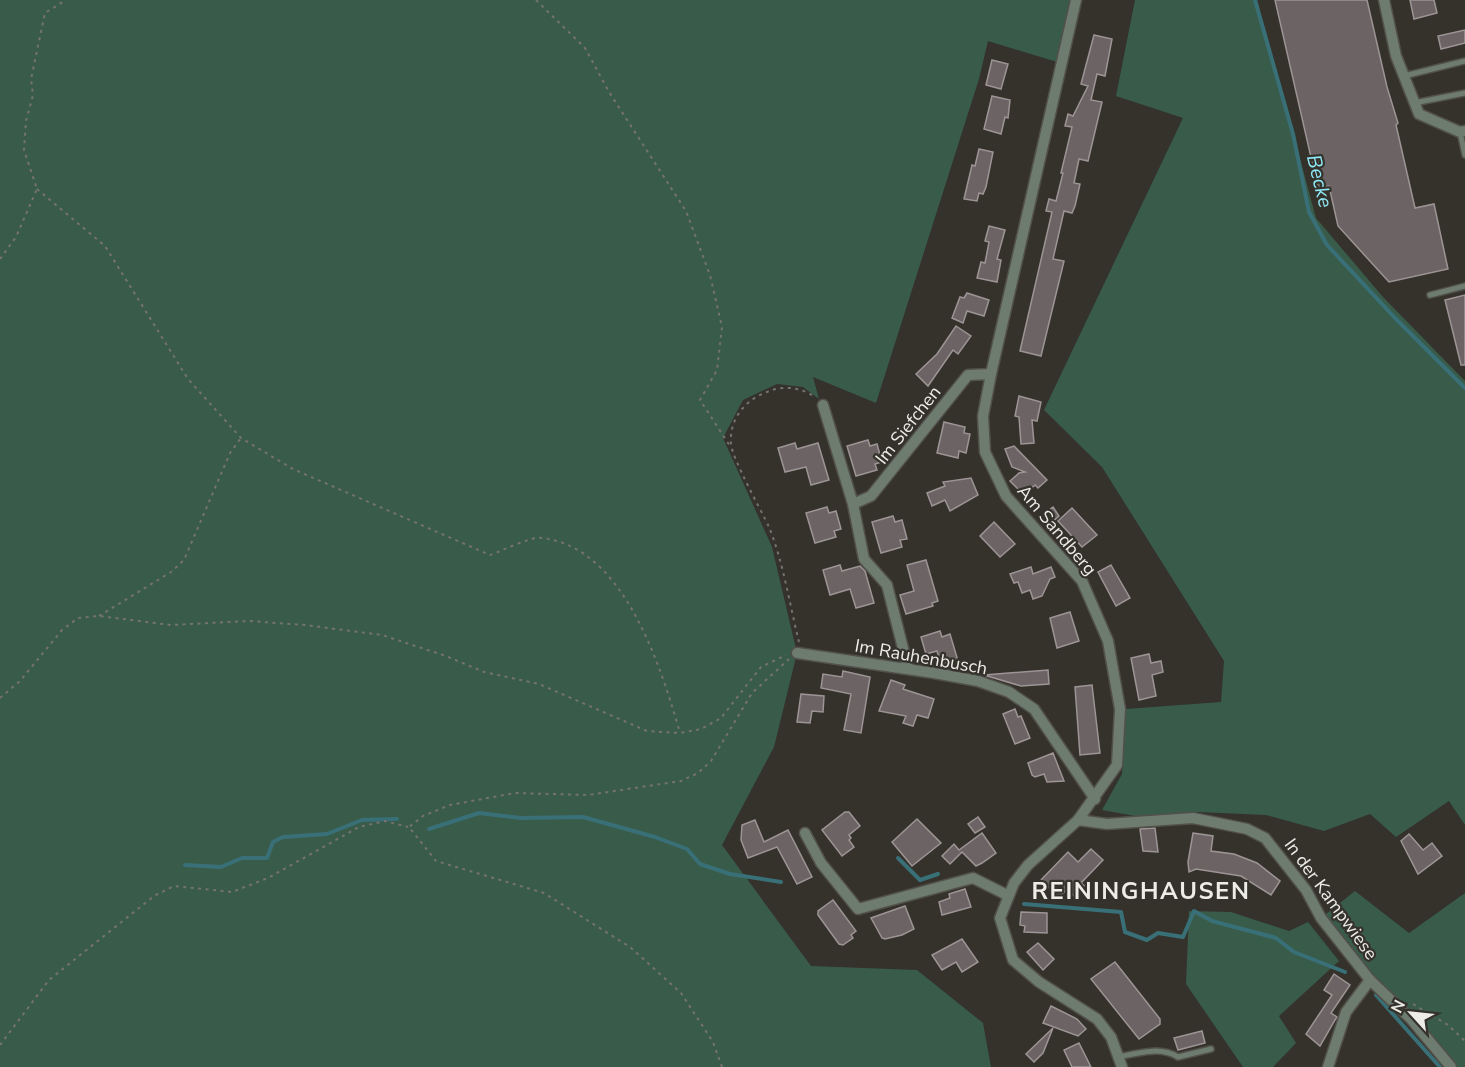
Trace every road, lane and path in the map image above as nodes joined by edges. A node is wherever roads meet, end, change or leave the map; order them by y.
1 (66, 0) edge
2 (536, 0) edge
3 (1076, 0) edge
4 (1384, 0) edge
5 (1465, 61) edge
6 (1404, 76) junction
7 (1465, 93) edge
8 (1414, 103) junction
9 (1462, 131) edge
10 (1465, 154) edge
11 (37, 189) junction
12 (0, 259) edge
13 (1465, 286) edge
14 (1430, 295) dead end
15 (991, 374) junction
16 (822, 405) joint
17 (241, 438) junction
18 (730, 446) junction
19 (853, 504) junction
20 (99, 616) junction
21 (800, 653) junction
22 (908, 668) junction
23 (0, 699) edge
24 (680, 734) junction
25 (1095, 798) junction
26 (1078, 820) junction
27 (409, 827) junction
28 (805, 833) dead end
29 (1007, 895) junction
30 (1370, 980) junction
31 (1413, 1004) dead end
32 (1465, 1041) edge
33 (0, 1045) edge
34 (1211, 1049) dead end
35 (1120, 1062) edge
36 (722, 1067) edge
37 (1328, 1067) edge
38 (1451, 1067) edge

1 - 11 path
2 - 18 path
3 - 15 street, Am Sandberg
4 - 6 street
5 - 6 lane
6 - 8 street
7 - 8 lane
8 - 9 street
9 - 10 lane
11 - 12 path
11 - 17 path
13 - 14 lane
15 - 19 street, Im Siefchen
15 - 25 street, Am Sandberg
16 - 18 path
16 - 19 street
17 - 20 path
17 - 24 path
18 - 21 path
19 - 22 street
20 - 23 path
20 - 24 path
21 - 22 street, Im Rauhenbusch
21 - 24 path
21 - 27 path
22 - 25 street, Im Rauhenbusch
25 - 26 street, Am Sandberg
26 - 29 street, Am Sandberg
26 - 30 street, In der Kampwiese
27 - 33 path
27 - 36 path
28 - 29 street
29 - 35 street, Am Sandberg
30 - 37 street
30 - 38 street, In der Kampwiese
31 - 32 path
34 - 35 lane

